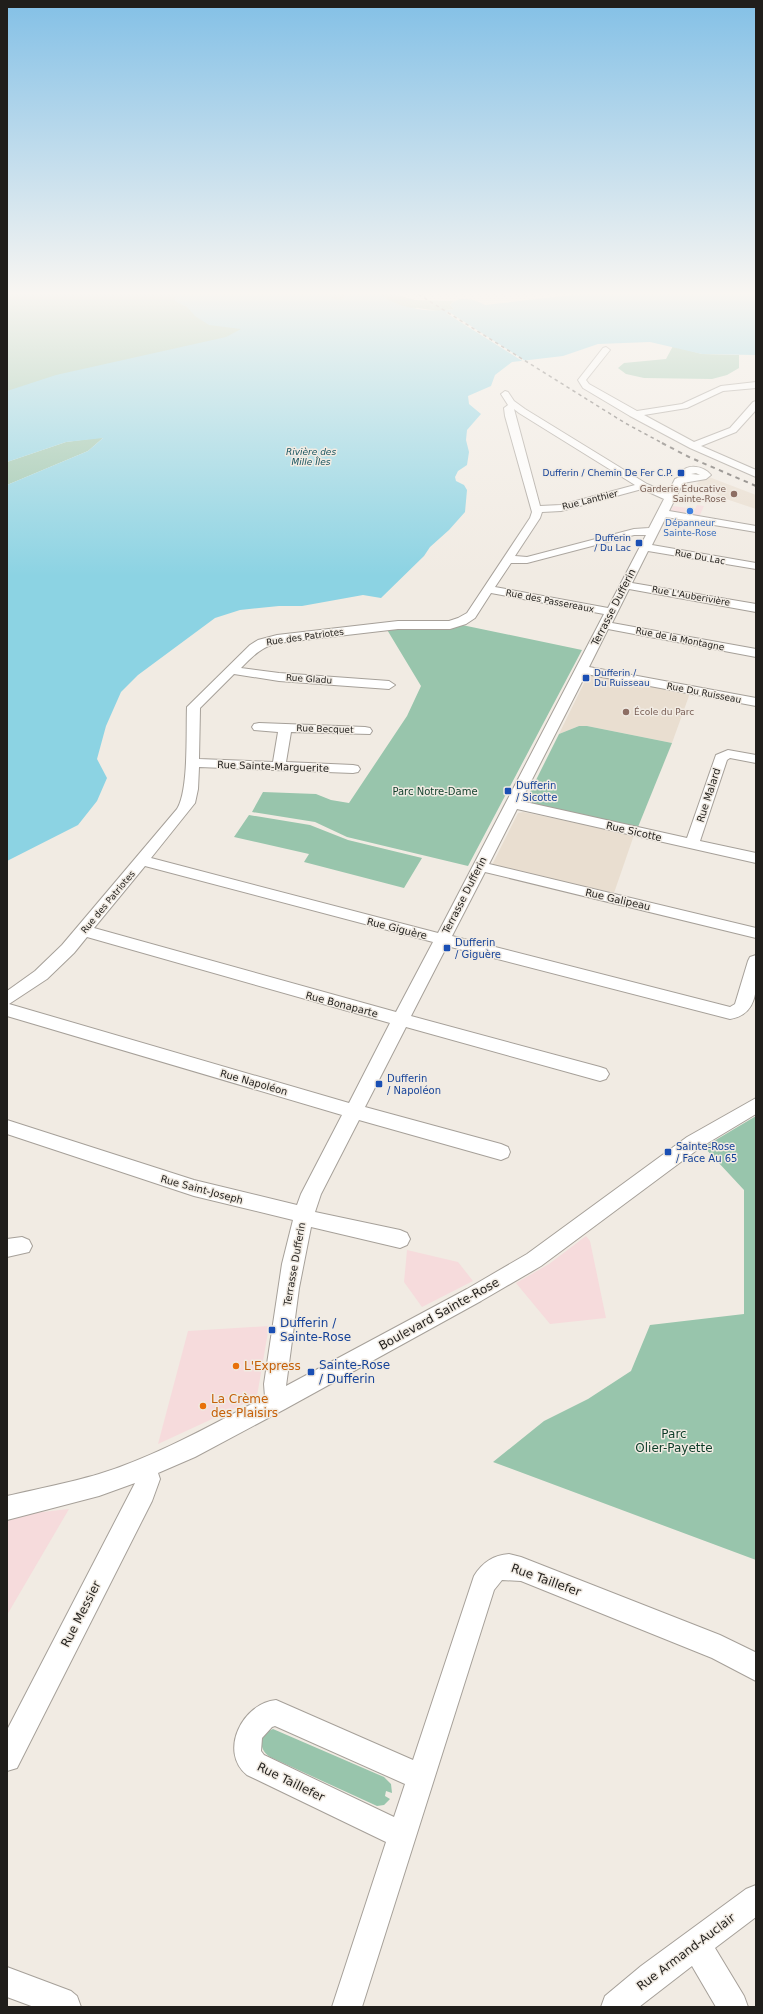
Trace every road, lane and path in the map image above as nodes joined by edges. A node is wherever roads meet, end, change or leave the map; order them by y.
1 (589, 388) edge
2 (730, 388) edge
3 (505, 394) dead end
4 (756, 404) edge
5 (513, 406) junction
6 (633, 414) junction
7 (693, 446) junction
8 (756, 474) edge
9 (688, 477) dead end
10 (643, 486) junction
11 (670, 498) junction
12 (537, 509) junction
13 (662, 513) junction
14 (756, 529) edge
15 (653, 531) junction
16 (645, 547) junction
17 (508, 560) junction
18 (756, 566) edge
19 (625, 585) junction
20 (488, 589) junction
21 (756, 608) edge
22 (611, 612) junction
23 (604, 625) junction
24 (756, 653) edge
25 (581, 669) junction
26 (230, 670) junction
27 (389, 685) dead end
28 (756, 702) edge
29 (259, 727) dead end
30 (285, 728) junction
31 (364, 731) dead end
32 (756, 759) edge
33 (193, 763) junction
34 (279, 766) junction
35 (353, 769) dead end
36 (512, 803) junction
37 (692, 844) junction
38 (756, 858) edge
39 (143, 861) junction
40 (479, 866) junction
41 (84, 931) junction
42 (756, 933) edge
43 (441, 939) junction
44 (756, 962) edge
45 (7, 999) edge
46 (7, 1010) edge
47 (400, 1020) junction
48 (600, 1074) dead end
49 (756, 1105) edge
50 (353, 1111) junction
51 (7, 1127) edge
52 (501, 1152) dead end
53 (303, 1215) junction
54 (400, 1239) dead end
55 (277, 1402) junction
56 (145, 1467) junction
57 (7, 1508) edge
58 (756, 1668) edge
59 (7, 1758) edge
60 (420, 1777) junction
61 (402, 1835) junction
62 (756, 1898) edge
63 (696, 1945) junction
64 (7, 1982) edge
65 (66, 2007) edge
66 (347, 2007) edge
67 (616, 2007) edge
68 (732, 2007) edge

1 - 6 street
2 - 6 street
3 - 5 street
4 - 7 street
5 - 10 street
5 - 12 street
6 - 7 street
7 - 8 street
9 - 11 street, Terrasse Dufferin
10 - 11 street
10 - 12 street, Rue Lanthier
11 - 13 street, Terrasse Dufferin
12 - 17 street, Rue des Patriotes
13 - 14 street
13 - 15 street, Terrasse Dufferin
15 - 16 street, Terrasse Dufferin
15 - 17 street
16 - 18 street, Rue Du Lac
16 - 19 street, Terrasse Dufferin
17 - 20 street, Rue des Patriotes
19 - 21 street, Rue L'Auberivière
19 - 22 street, Terrasse Dufferin
20 - 22 street, Rue des Passereaux
20 - 26 street, Rue des Patriotes
22 - 23 street, Terrasse Dufferin
23 - 24 street, Rue de la Montagne
23 - 25 street, Terrasse Dufferin
25 - 28 street, Rue Du Ruisseau
25 - 36 street, Terrasse Dufferin
26 - 27 street, Rue Gladu
26 - 33 street, Rue des Patriotes
29 - 30 street, Rue Becquet
30 - 31 street, Rue Becquet
30 - 34 street, Rue Becquet
32 - 37 street, Rue Malard
33 - 34 street, Rue Sainte-Marguerite
33 - 39 street, Rue des Patriotes
34 - 35 street, Rue Sainte-Marguerite
36 - 37 street, Rue Sicotte
36 - 40 street, Terrasse Dufferin
37 - 38 street, Rue Sicotte
39 - 41 street, Rue des Patriotes
39 - 43 street, Rue Giguère
40 - 42 street, Rue Galipeau
40 - 43 street, Terrasse Dufferin
41 - 45 street, Rue des Patriotes
41 - 47 street, Rue Bonaparte
43 - 44 street, Rue Giguère
43 - 47 street, Terrasse Dufferin
46 - 50 street, Rue Napoléon
47 - 48 street, Rue Bonaparte
47 - 50 street, Terrasse Dufferin
49 - 55 street, Boulevard Sainte-Rose
50 - 52 street, Rue Napoléon
50 - 53 street, Terrasse Dufferin
51 - 53 street, Rue Saint-Joseph
53 - 54 street, Rue Saint-Joseph
53 - 55 street, Terrasse Dufferin
55 - 56 street, Boulevard Sainte-Rose
56 - 57 street, Boulevard Sainte-Rose
56 - 59 street, Rue Messier
58 - 60 street, Rue Taillefer
60 - 61 street, Rue Taillefer
60 - 61 street, Rue Taillefer
61 - 66 street, Rue Taillefer
62 - 63 street, Rue Armand-Auclair
63 - 67 street, Rue Armand-Auclair
63 - 68 street
64 - 65 street

